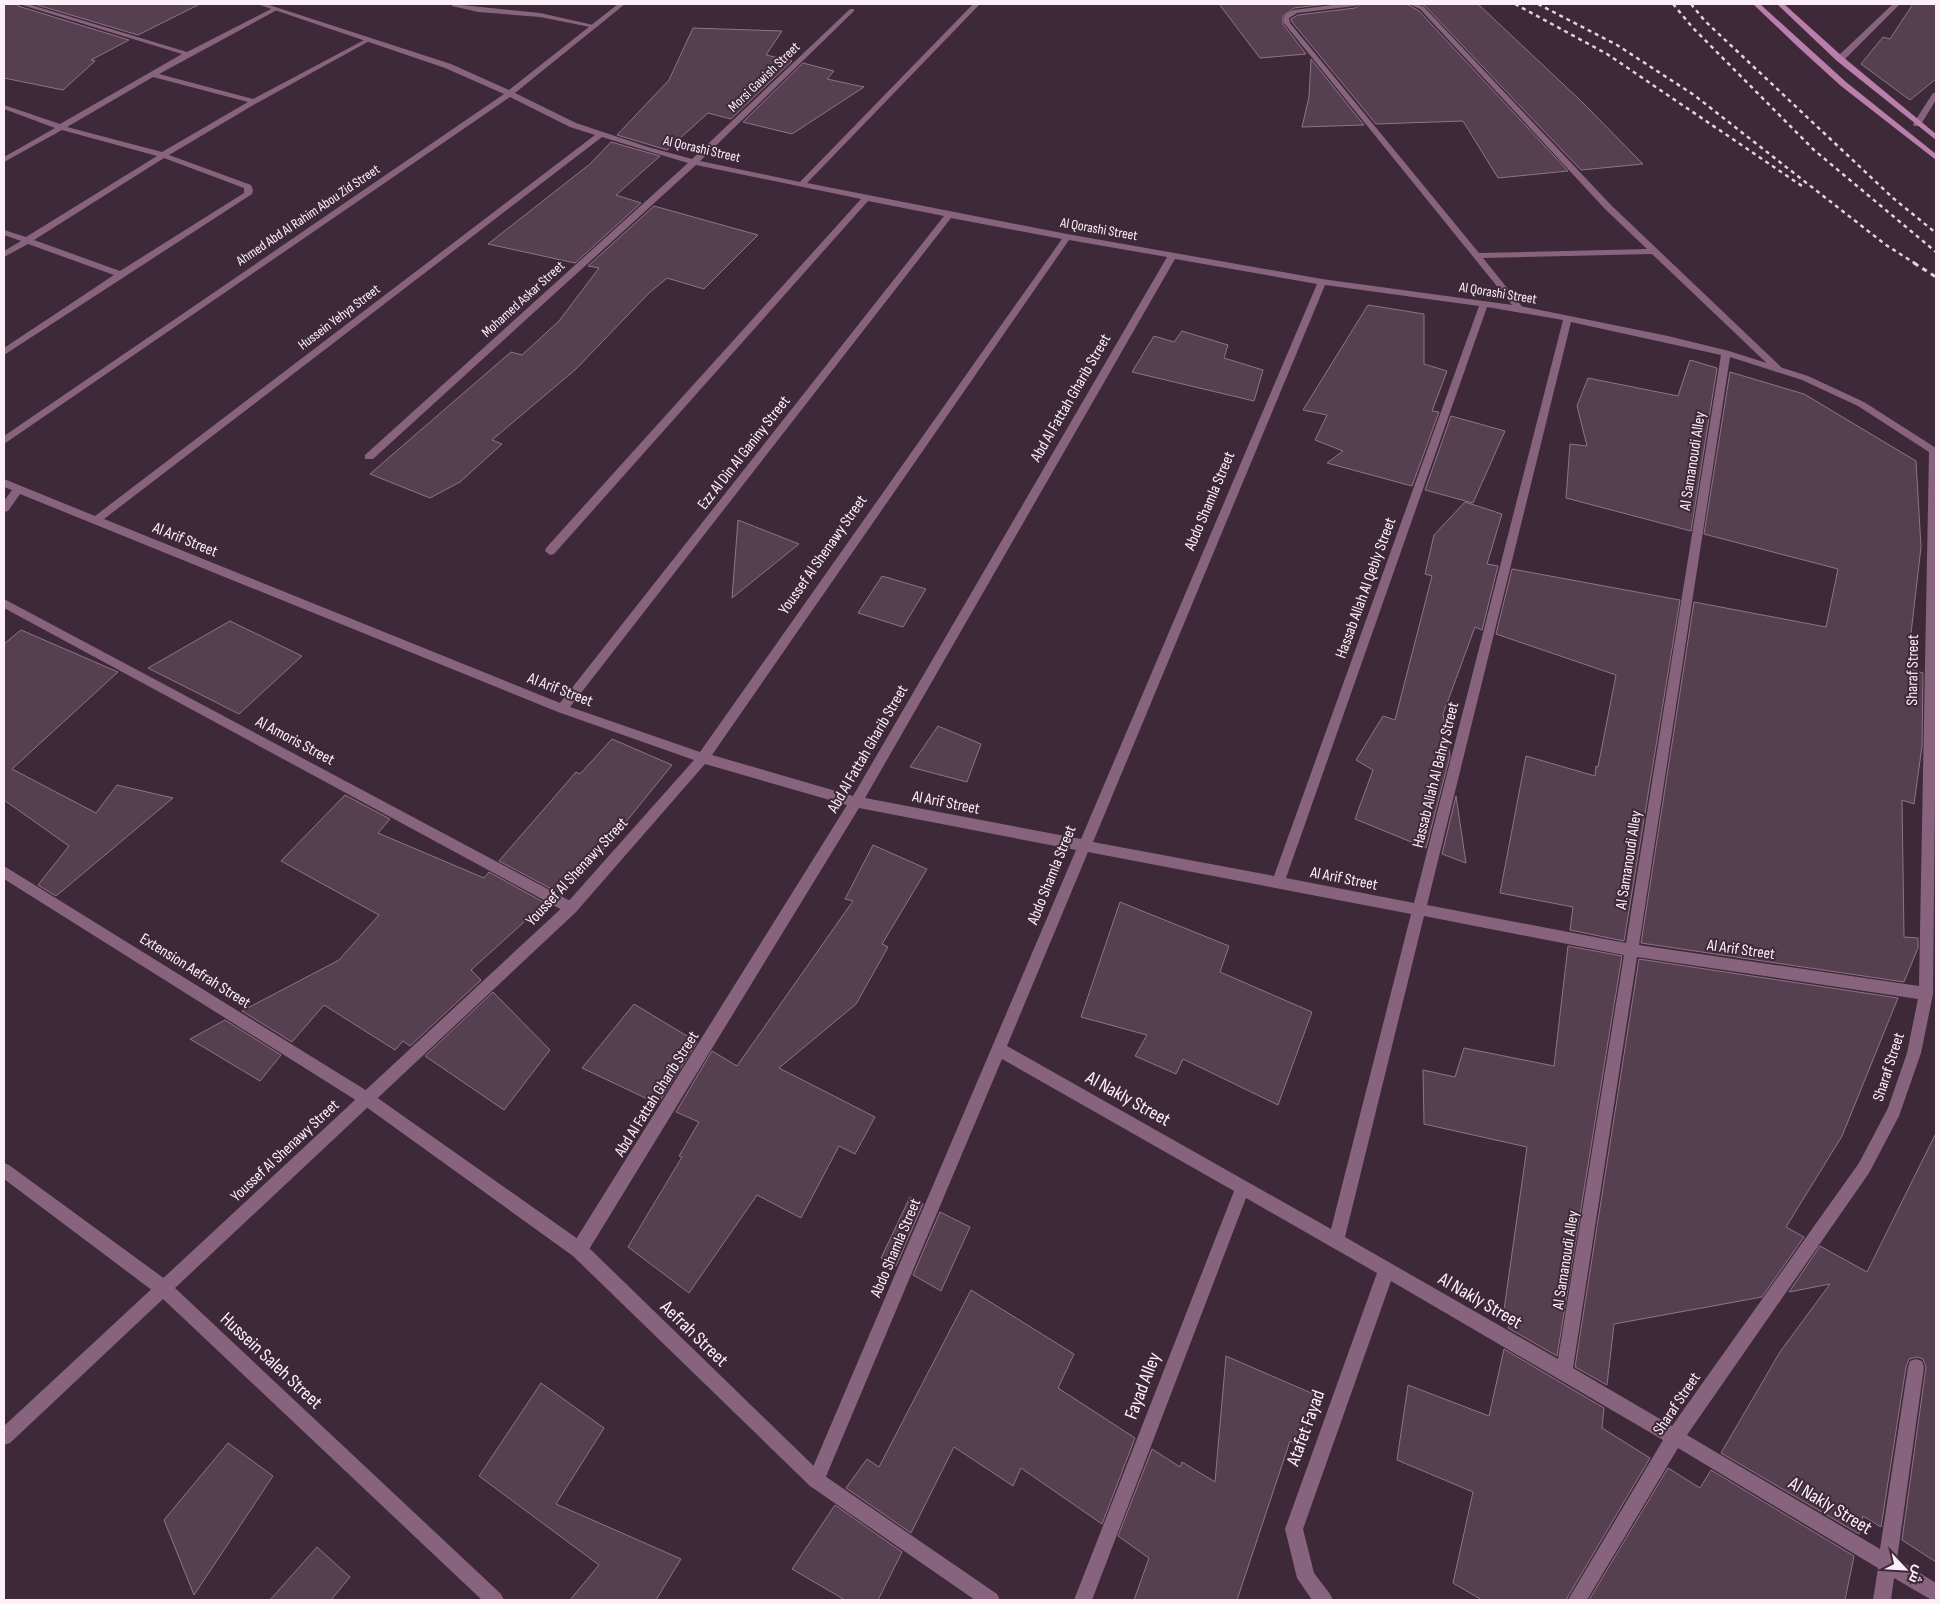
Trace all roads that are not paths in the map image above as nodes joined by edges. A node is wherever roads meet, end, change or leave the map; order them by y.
1 (22, 4) edge
2 (260, 4) edge
3 (622, 4) edge
4 (976, 4) edge
5 (1355, 4) edge
6 (1412, 4) edge
7 (1756, 4) edge
8 (1896, 4) edge
9 (454, 5) edge
10 (1785, 5) edge
11 (275, 9) junction
12 (852, 10) dead end
13 (595, 26) junction
14 (370, 39) junction
15 (188, 54) junction
16 (1840, 59) junction
17 (154, 75) junction
18 (509, 94) junction
19 (1936, 95) edge
20 (254, 100) junction
21 (4, 107) edge
22 (1917, 124) junction
23 (63, 128) junction
24 (600, 134) junction
25 (1936, 138) edge
26 (163, 155) junction
27 (1936, 158) edge
28 (4, 160) edge
29 (694, 162) junction
30 (801, 185) junction
31 (866, 198) junction
32 (950, 215) junction
33 (4, 232) edge
34 (1067, 237) junction
35 (27, 241) junction
36 (1655, 251) junction
37 (4, 255) edge
38 (1172, 256) junction
39 (1476, 256) junction
40 (121, 274) junction
41 (1322, 282) junction
42 (1484, 304) junction
43 (1520, 310) junction
44 (1568, 318) junction
45 (4, 352) edge
46 (1726, 353) junction
47 (1780, 370) junction
48 (4, 441) edge
49 (1935, 451) edge
50 (369, 457) dead end
51 (4, 483) edge
52 (18, 489) junction
53 (4, 508) edge
54 (95, 521) junction
55 (550, 551) dead end
56 (4, 603) edge
57 (562, 709) junction
58 (703, 758) junction
59 (1932, 786) edge
60 (856, 802) junction
61 (1083, 845) junction
62 (4, 872) edge
63 (1278, 882) junction
64 (570, 908) junction
65 (1419, 910) junction
66 (1631, 950) junction
67 (1926, 994) junction
68 (1000, 1050) junction
69 (367, 1099) junction
70 (4, 1170) edge
71 (1243, 1187) junction
72 (1336, 1240) junction
73 (579, 1250) junction
74 (1387, 1269) junction
75 (163, 1288) junction
76 (1916, 1367) dead end
77 (1564, 1373) junction
78 (4, 1436) edge
79 (1675, 1437) junction
80 (816, 1480) junction
81 (1887, 1564) junction
82 (1936, 1593) edge
83 (495, 1600) edge
84 (991, 1600) edge
85 (1083, 1600) edge
86 (1324, 1600) edge
87 (1576, 1600) edge
88 (1882, 1600) edge

1 - 15 street
2 - 11 street, Al Qorashi Street
3 - 13 street, Ahmed Abd Al Rahim Abou Zid Street
4 - 30 street
5 - 39 street
6 - 36 street
7 - 27 street
8 - 16 street
9 - 13 street
10 - 16 street
11 - 14 street, Al Qorashi Street
11 - 15 street
12 - 29 street, Morsi Gawish Street
13 - 18 street, Ahmed Abd Al Rahim Abou Zid Street
14 - 18 street, Al Qorashi Street
14 - 20 street
15 - 17 street
16 - 22 street
17 - 20 street
17 - 23 street
18 - 24 street, Al Qorashi Street
18 - 48 street, Ahmed Abd Al Rahim Abou Zid Street
19 - 22 street
20 - 26 street
21 - 23 street
22 - 25 street
23 - 26 street
23 - 28 street
24 - 29 street, Al Qorashi Street
24 - 54 street, Hussein Yehya Street
26 - 35 street
26 - 40 street
29 - 30 street, Al Qorashi Street
29 - 50 street, Mohamed Askar Street
30 - 31 street, Al Qorashi Street
31 - 32 street, Al Qorashi Street
31 - 55 street
32 - 34 street, Al Qorashi Street
32 - 57 street, Ezz Al Din Al Ganiny Street
33 - 35 street
34 - 38 street, Al Qorashi Street
34 - 58 street, Youssef Al Shenawy Street
35 - 37 street
35 - 40 street
36 - 39 street
36 - 47 street
38 - 41 street, Al Qorashi Street
38 - 60 street, Abd Al Fattah Gharib Street
39 - 43 street
40 - 45 street
41 - 42 street, Al Qorashi Street
41 - 61 street, Abdo Shamla Street
42 - 43 street, Al Qorashi Street
42 - 63 street, Hassab Allah Al Qebly Street
43 - 44 street, Al Qorashi Street
44 - 46 street, Al Qorashi Street
44 - 65 street, Hassab Allah Al Bahry Street
46 - 47 street, Al Qorashi Street
46 - 66 street, Al Samanoudi Alley
47 - 49 street, Al Qorashi Street
49 - 59 street, Sharaf Street
51 - 52 street, Al Arif Street
52 - 53 street
52 - 54 street, Al Arif Street
54 - 57 street, Al Arif Street
56 - 64 street, Al Amoris Street
57 - 58 street, Al Arif Street
58 - 60 street, Al Arif Street
58 - 64 street, Youssef Al Shenawy Street
59 - 67 street, Sharaf Street
60 - 61 street, Al Arif Street
60 - 73 street, Abd Al Fattah Gharib Street
61 - 63 street, Al Arif Street
61 - 68 street, Abdo Shamla Street
62 - 69 street, Extension Aefrah Street
63 - 65 street, Al Arif Street
64 - 69 street, Youssef Al Shenawy Street
65 - 66 street, Al Arif Street
65 - 72 street, Hassab Allah Al Bahry Street
66 - 67 street, Al Arif Street
66 - 77 street, Al Samanoudi Alley
67 - 79 street, Sharaf Street
68 - 71 street, Al Nakly Street
68 - 80 street, Abdo Shamla Street
69 - 73 street, Aefrah Street
69 - 75 street, Youssef Al Shenawy Street
70 - 75 street, Hussein Saleh Street
71 - 72 street, Al Nakly Street
71 - 85 street, Fayad Alley
72 - 74 street, Al Nakly Street
73 - 80 street, Aefrah Street
74 - 77 street, Al Nakly Street
74 - 86 street, Atafet Fayad
75 - 78 street, Youssef Al Shenawy Street
75 - 83 street, Hussein Saleh Street
76 - 81 street
77 - 79 street, Al Nakly Street
79 - 81 street, Al Nakly Street
79 - 87 street, Sharaf Street
80 - 84 street, Aefrah Street
81 - 82 street, Al Nakly Street
81 - 88 street

